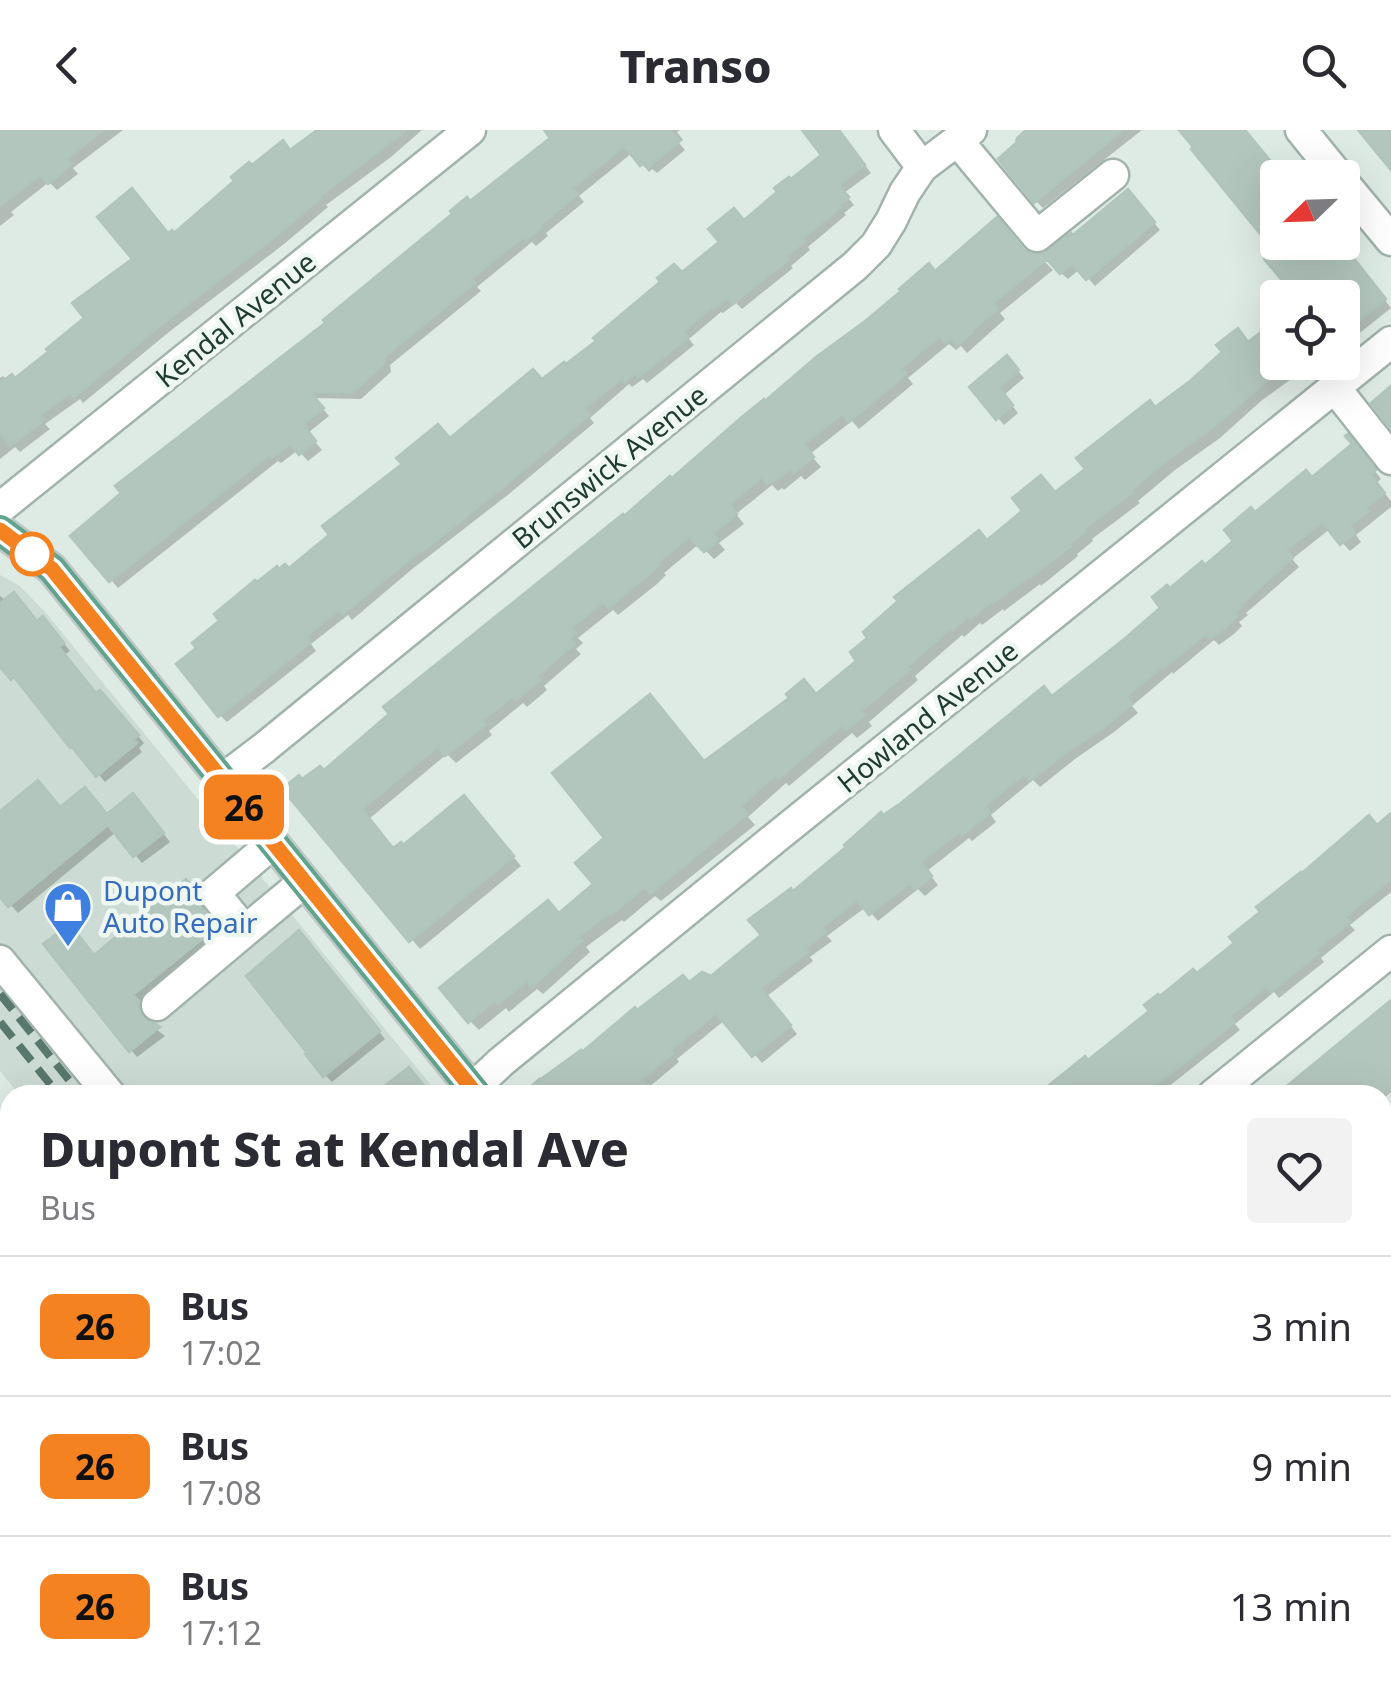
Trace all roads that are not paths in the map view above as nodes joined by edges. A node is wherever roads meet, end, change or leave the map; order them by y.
1 (470, 130) edge
2 (894, 130) edge
3 (1301, 130) edge
4 (964, 135) edge
5 (1325, 160) edge
6 (922, 167) junction
7 (1113, 175) dead end
8 (1360, 202) edge
9 (1391, 240) edge
10 (1391, 342) edge
11 (1336, 388) junction
12 (1391, 459) edge
13 (0, 508) edge
14 (0, 530) edge
15 (222, 780) junction
16 (273, 843) junction
17 (304, 882) junction
18 (245, 932) junction
19 (1391, 951) edge
20 (0, 962) edge
21 (157, 1005) dead end
22 (102, 1085) edge
23 (466, 1085) edge
24 (480, 1085) edge
25 (1225, 1085) edge

1 - 13 street, Kendal Avenue
2 - 6 street
3 - 5 street
4 - 6 street, Brunswick Avenue
4 - 7 street
6 - 15 street, Brunswick Avenue
8 - 9 street
10 - 11 street, Howland Avenue
11 - 12 street
11 - 24 street, Howland Avenue
14 - 15 main road
15 - 16 main road
16 - 17 main road
16 - 18 street
17 - 18 street
17 - 23 main road
18 - 21 street
19 - 25 street
20 - 22 street

